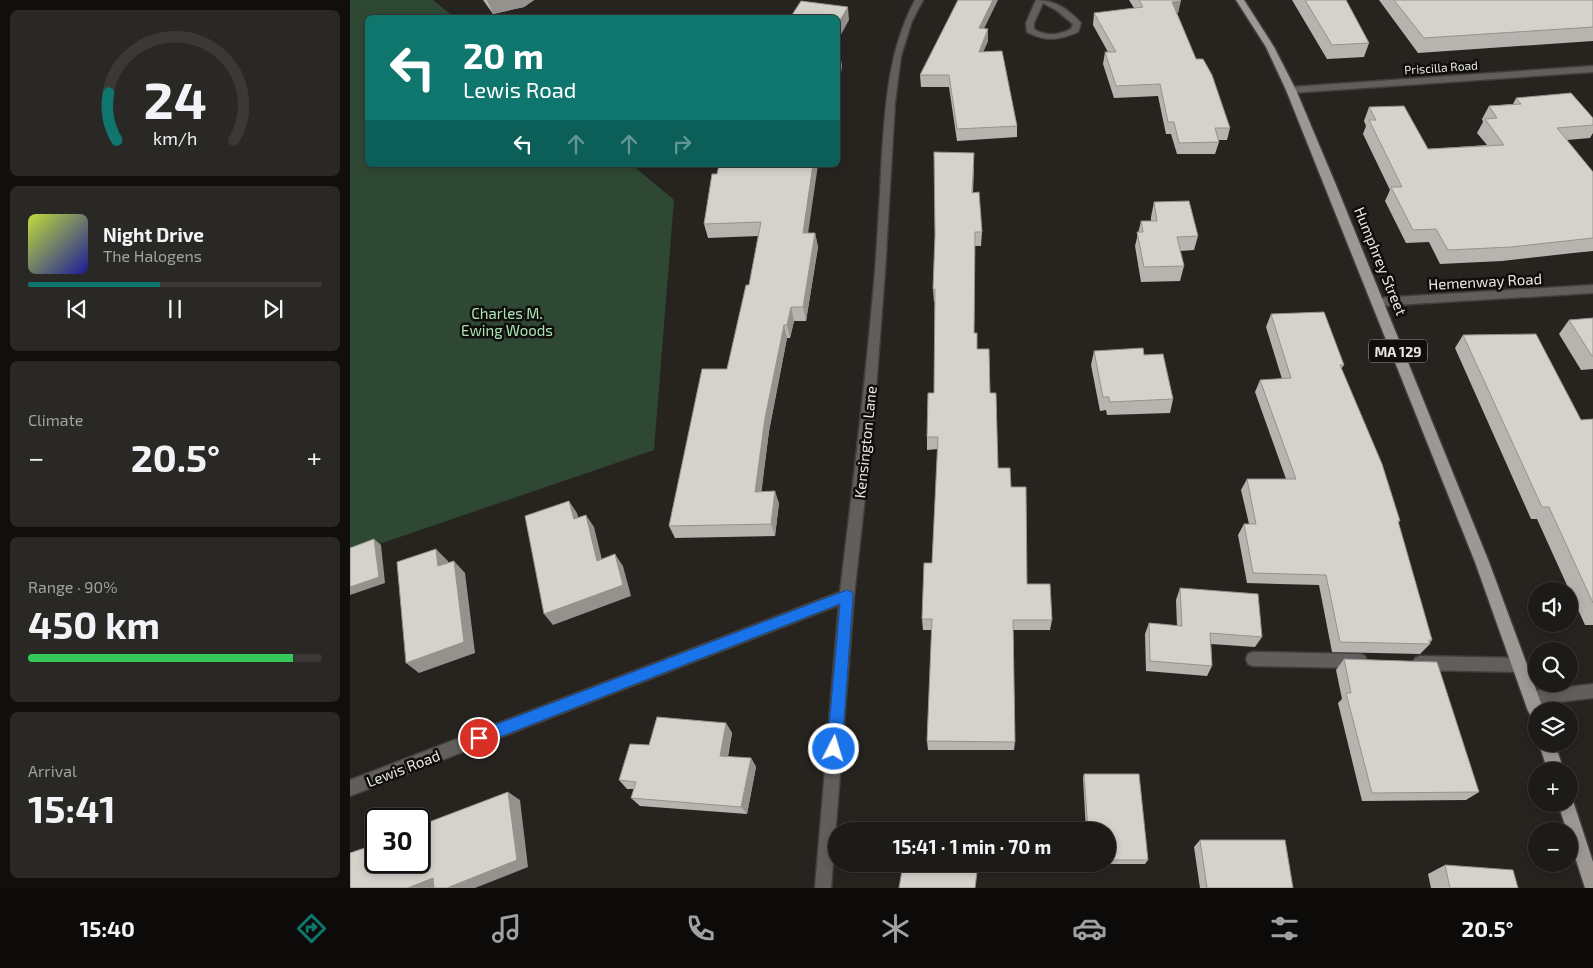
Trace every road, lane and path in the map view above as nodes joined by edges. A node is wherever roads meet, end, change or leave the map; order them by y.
1 (920, 0) edge
2 (1040, 0) edge
3 (1044, 0) edge
4 (1240, 0) edge
5 (1593, 69) edge
6 (1291, 90) junction
7 (1593, 289) edge
8 (1379, 302) junction
9 (847, 596) junction
10 (1253, 659) dead end
11 (1371, 662) edge
12 (1401, 662) edge
13 (1520, 665) junction
14 (1593, 692) edge
15 (1533, 702) edge
16 (1548, 702) edge
17 (350, 788) edge
18 (1569, 812) edge
19 (823, 888) edge
20 (1593, 888) edge

1 - 9 street, Kensington Lane
2 - 3 street
4 - 6 main road, Humphrey Street / MA 129
5 - 6 street, Priscilla Road
6 - 8 main road, Humphrey Street / MA 129
7 - 8 street, Hemenway Road
8 - 13 main road, Humphrey Street / MA 129
9 - 17 street, Lewis Road
9 - 19 street, Kensington Lane
10 - 11 street
12 - 13 street
13 - 15 main road, Humphrey Street / MA 129
14 - 16 street
18 - 20 main road

